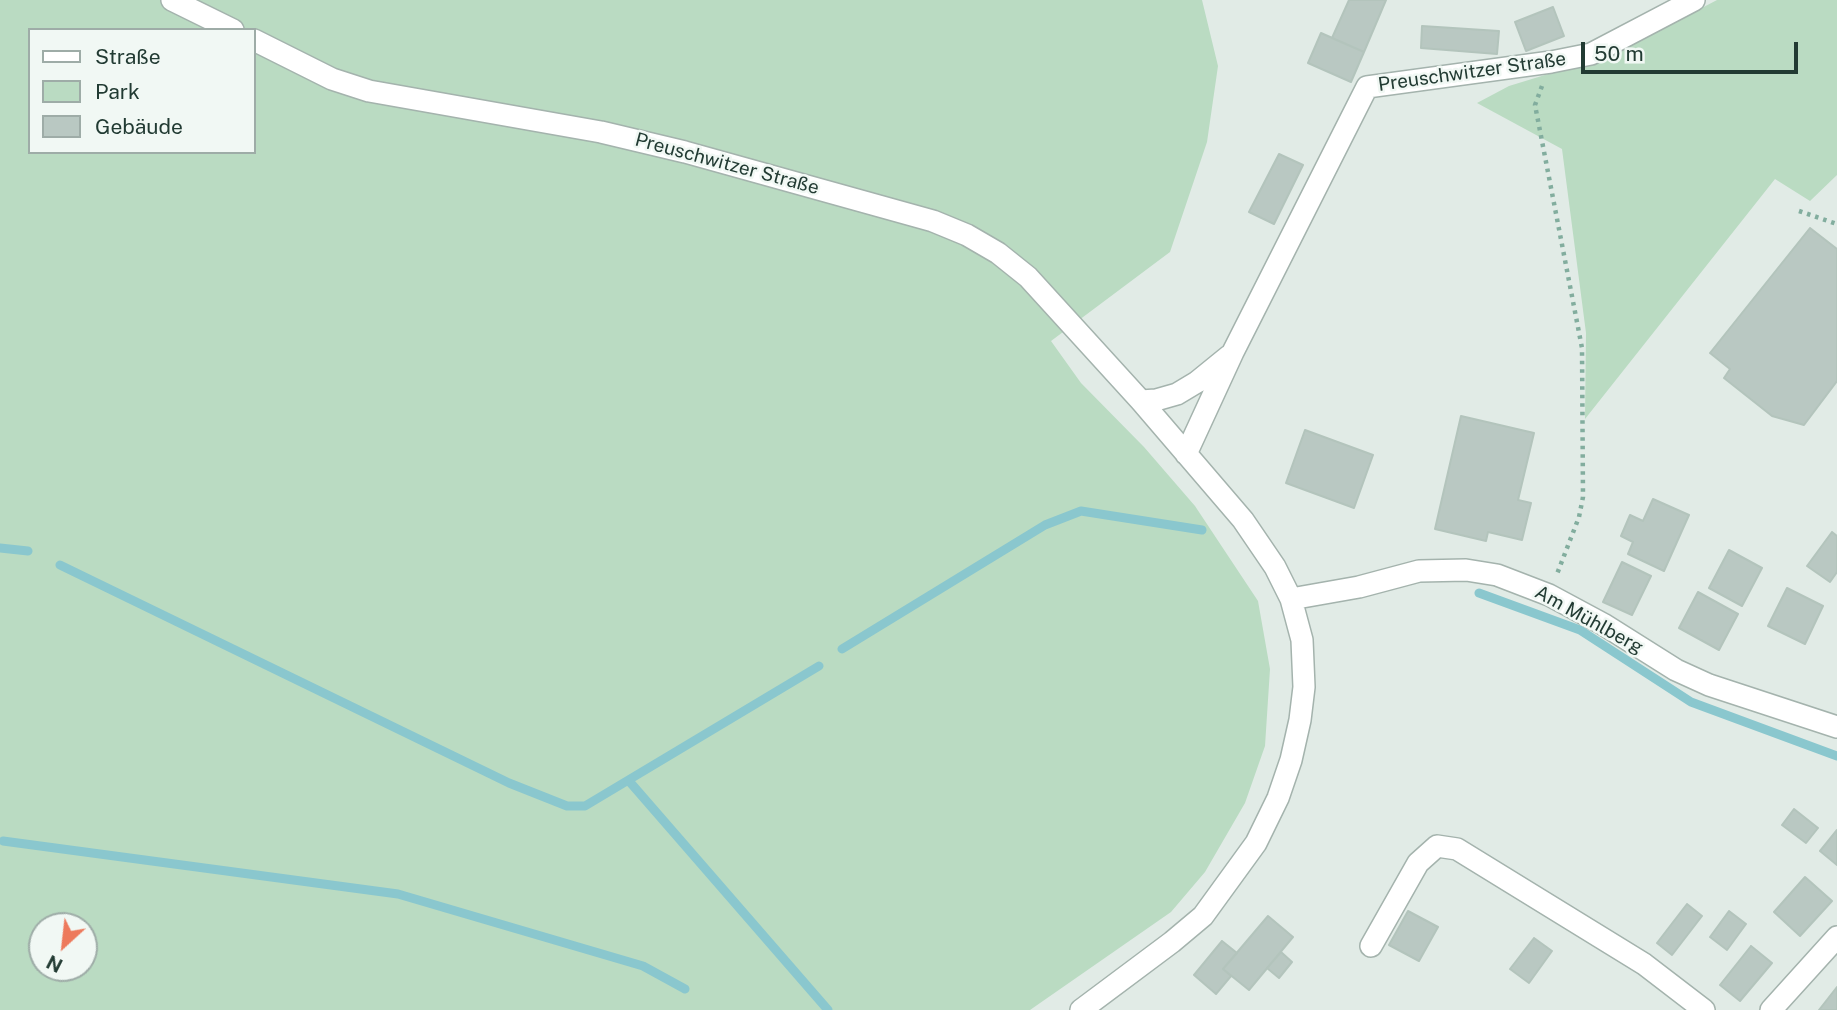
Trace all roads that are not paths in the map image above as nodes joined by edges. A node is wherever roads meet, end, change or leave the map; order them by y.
1 (172, 0) edge
2 (1693, 0) edge
3 (229, 28) edge
4 (256, 41) edge
5 (1233, 352) junction
6 (1140, 401) junction
7 (1186, 454) junction
8 (1291, 599) junction
9 (1837, 727) edge
10 (1836, 940) edge
11 (1371, 946) dead end
12 (1081, 1010) edge
13 (1704, 1010) edge
14 (1771, 1010) edge

1 - 3 street
2 - 5 street, Preuschwitzer Straße
4 - 6 street, Preuschwitzer Straße
5 - 6 street, Preuschwitzer Straße
5 - 7 street, Preuschwitzer Straße
6 - 7 street, Preuschwitzer Straße
7 - 8 street, Preuschwitzer Straße
8 - 9 street, Am Mühlberg
8 - 12 street, Preuschwitzer Straße
10 - 14 street
11 - 13 street

